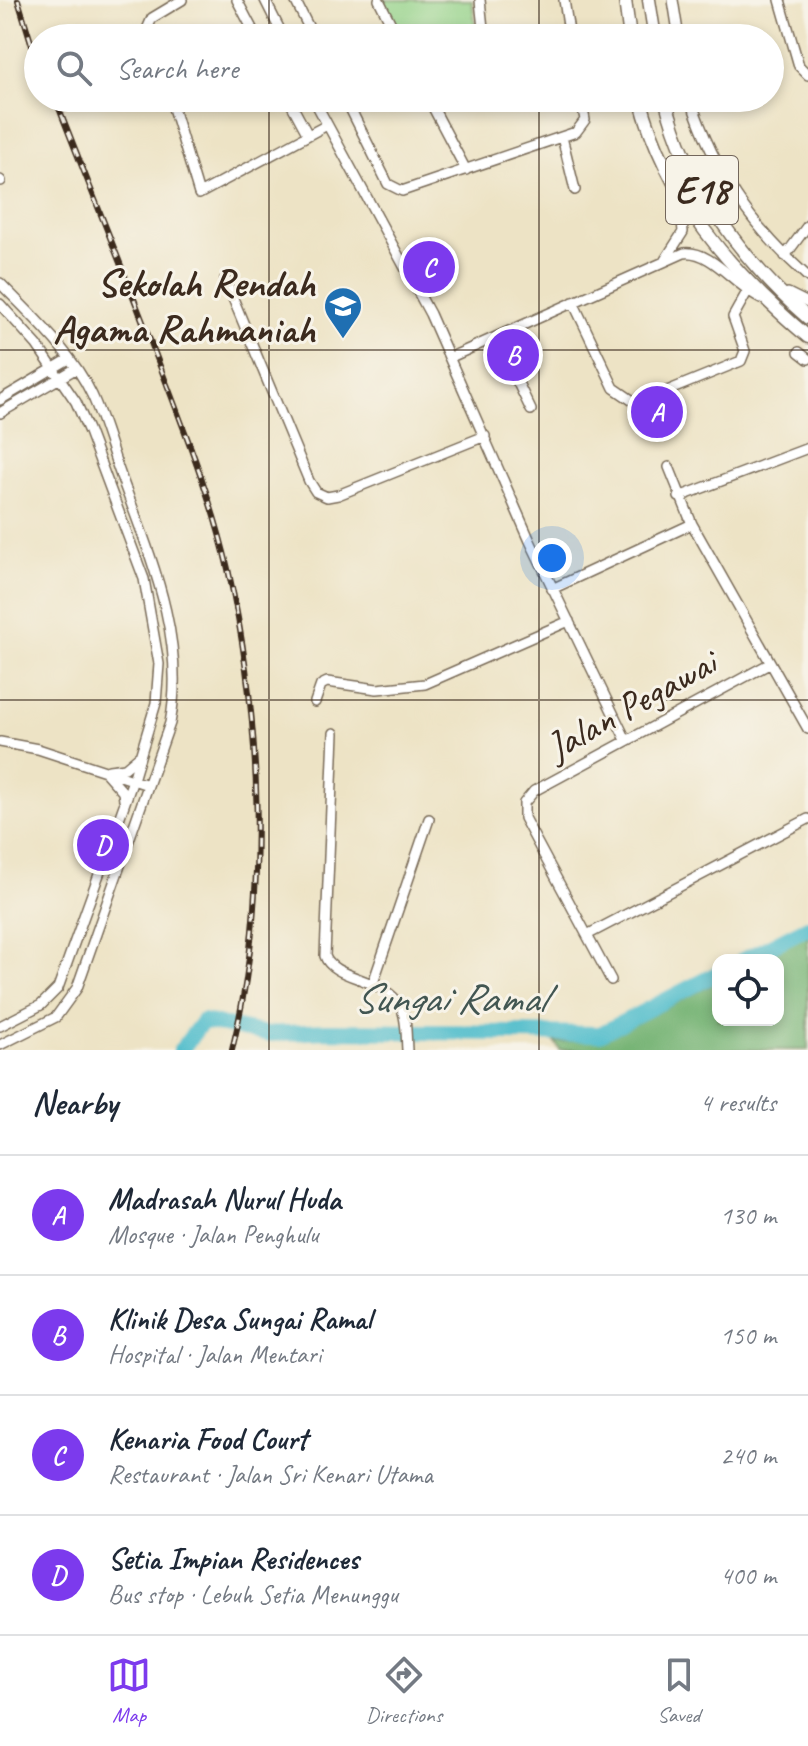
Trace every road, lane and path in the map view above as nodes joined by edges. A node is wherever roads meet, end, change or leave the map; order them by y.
1 (182, 0) edge
2 (237, 0) edge
3 (265, 0) edge
4 (295, 0) edge
5 (379, 0) edge
6 (480, 0) edge
7 (564, 0) edge
8 (625, 0) edge
9 (649, 0) edge
10 (673, 0) edge
11 (780, 0) edge
12 (149, 24) edge
13 (250, 24) edge
14 (277, 24) edge
15 (307, 24) edge
16 (391, 24) edge
17 (483, 24) edge
18 (568, 24) edge
19 (628, 24) edge
20 (653, 24) edge
21 (677, 24) edge
22 (808, 75) edge
23 (174, 112) edge
24 (296, 112) edge
25 (320, 112) edge
26 (352, 112) edge
27 (435, 112) edge
28 (584, 112) edge
29 (645, 112) edge
30 (670, 112) edge
31 (695, 112) edge
32 (327, 125) junction
33 (308, 135) junction
34 (562, 137) junction
35 (466, 170) junction
36 (575, 190) dead end
37 (680, 197) junction
38 (808, 225) edge
39 (785, 256) junction
40 (665, 260) junction
41 (760, 271) junction
42 (808, 277) edge
43 (225, 279) dead end
44 (0, 283) edge
45 (747, 292) junction
46 (761, 298) junction
47 (573, 302) junction
48 (808, 303) edge
49 (0, 304) edge
50 (808, 318) edge
51 (496, 337) junction
52 (808, 337) edge
53 (37, 345) junction
54 (799, 352) dead end
55 (451, 357) junction
56 (69, 359) junction
57 (808, 359) edge
58 (75, 369) junction
59 (56, 374) junction
60 (31, 382) junction
61 (0, 400) edge
62 (531, 410) dead end
63 (0, 413) edge
64 (485, 436) junction
65 (808, 448) edge
66 (669, 467) dead end
67 (679, 497) junction
68 (692, 524) junction
69 (552, 589) junction
70 (569, 621) junction
71 (769, 664) junction
72 (315, 702) dead end
73 (808, 729) edge
74 (334, 733) dead end
75 (626, 740) junction
76 (0, 742) edge
77 (140, 755) junction
78 (101, 770) junction
79 (133, 780) junction
80 (148, 785) junction
81 (124, 804) junction
82 (429, 819) dead end
83 (808, 819) edge
84 (587, 935) junction
85 (611, 980) dead end
86 (373, 983) junction
87 (0, 1026) edge
88 (0, 1045) edge
89 (406, 1045) edge

1 - 12 street
2 - 13 street
3 - 14 street
4 - 15 street
5 - 16 street
6 - 17 street
7 - 18 street
8 - 19 highway
9 - 20 highway
10 - 21 street
11 - 22 street
23 - 33 street
24 - 33 street
25 - 32 street
26 - 35 street
27 - 35 street
28 - 34 street
29 - 37 highway, E18
30 - 41 highway, E18
31 - 39 street
32 - 33 street
32 - 55 street
34 - 35 street
34 - 36 street
37 - 40 street
37 - 46 highway, E18
38 - 39 street
39 - 42 street
40 - 45 street
40 - 47 street
41 - 48 street
41 - 50 highway, E18
43 - 64 street
44 - 56 street
45 - 46 street
45 - 47 street
46 - 52 highway, E18
47 - 51 street
49 - 53 street
51 - 55 street
51 - 62 street
53 - 59 street
53 - 60 street
54 - 57 street
55 - 64 street
56 - 58 street
56 - 59 street
58 - 59 street
58 - 80 street
59 - 60 street
59 - 63 street
59 - 77 street
60 - 61 street
64 - 69 street
65 - 67 street
66 - 67 street
67 - 68 street
68 - 69 street
68 - 71 street
69 - 70 street
70 - 72 street
70 - 75 street
71 - 73 street
71 - 75 street, Jalan Pegawai
74 - 86 street
75 - 84 street, Jalan Pegawai
76 - 78 street
77 - 78 street
77 - 79 street
78 - 79 street
78 - 81 street
79 - 80 street
79 - 81 street
80 - 88 street
81 - 87 street
82 - 86 street
83 - 84 street
84 - 85 street
86 - 89 street

